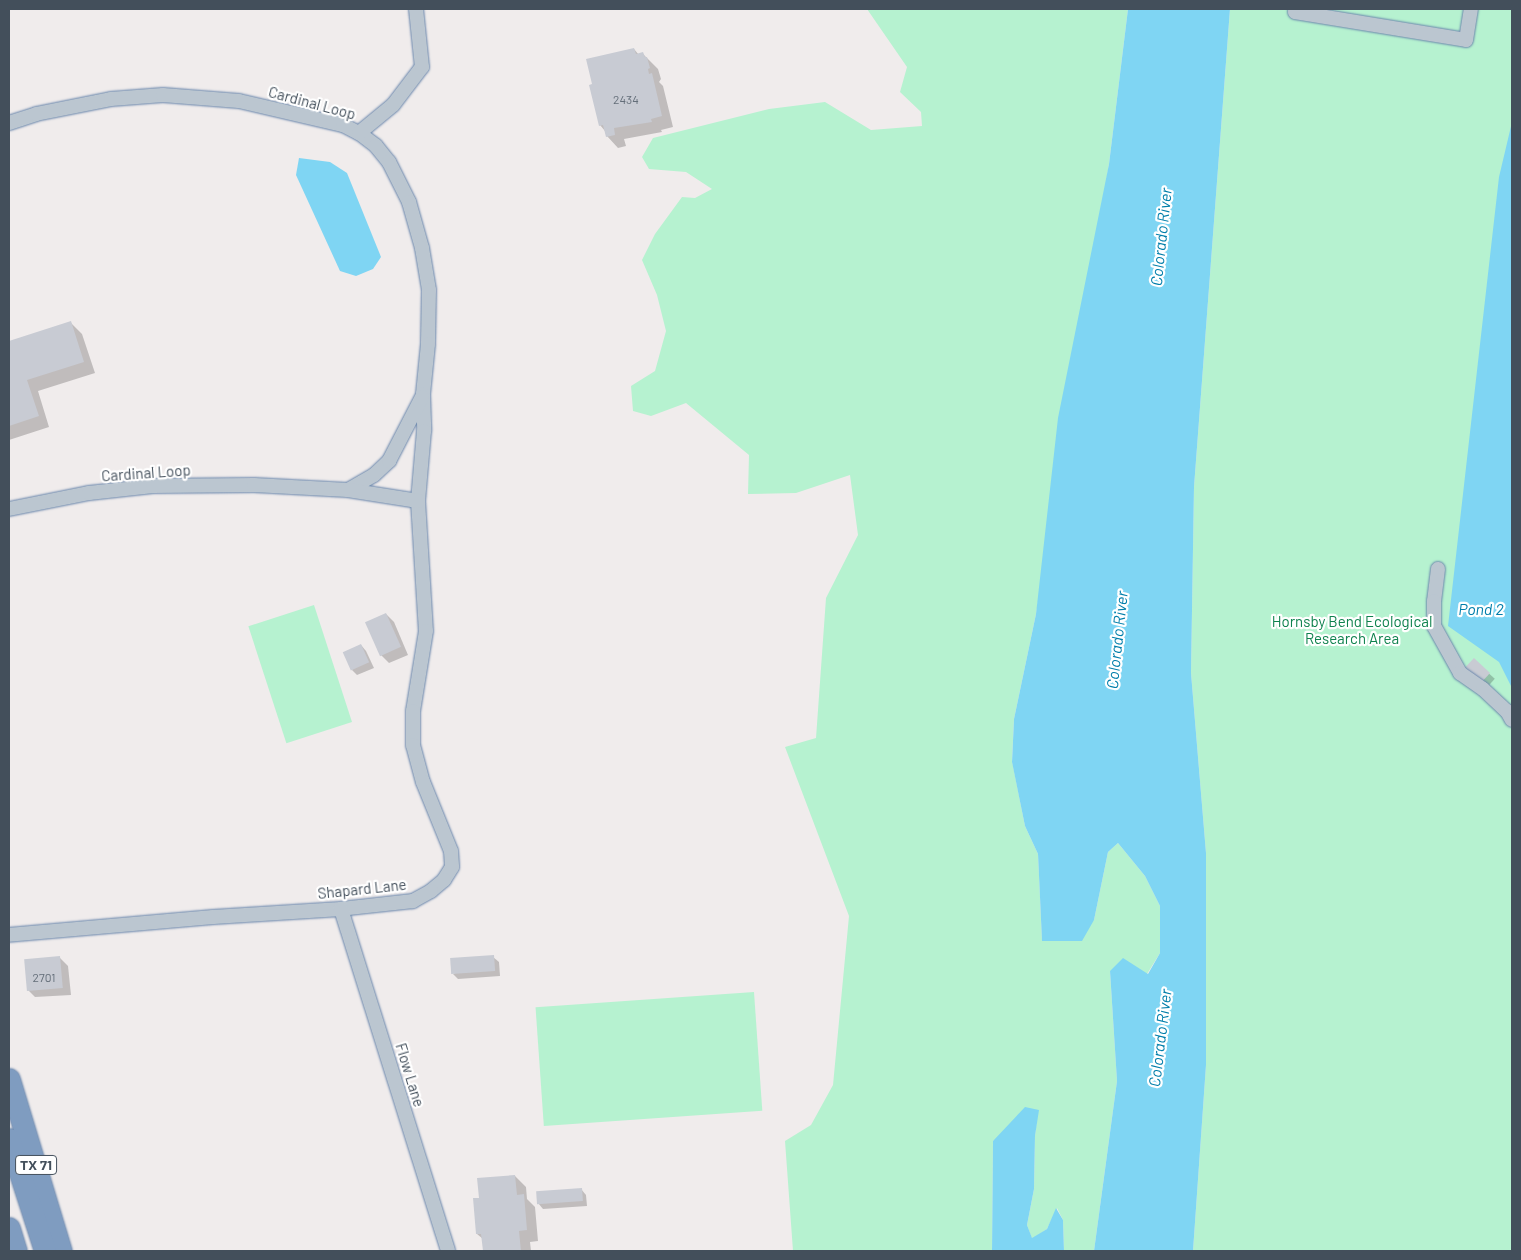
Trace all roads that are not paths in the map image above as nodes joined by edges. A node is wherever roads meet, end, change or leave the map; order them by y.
1 (416, 9) edge
2 (1471, 9) edge
3 (1296, 10) edge
4 (9, 123) edge
5 (359, 133) junction
6 (424, 394) junction
7 (348, 490) junction
8 (418, 501) junction
9 (9, 509) edge
10 (1438, 569) dead end
11 (1512, 720) edge
12 (341, 909) junction
13 (9, 935) edge
14 (9, 1079) edge
15 (9, 1139) edge
16 (9, 1186) edge
17 (9, 1228) edge
18 (16, 1251) edge
19 (30, 1251) edge
20 (45, 1251) edge
21 (61, 1251) edge
22 (448, 1251) edge

1 - 5 street
2 - 3 street
4 - 5 street, Cardinal Loop
5 - 6 street, Cardinal Loop
6 - 7 street, Cardinal Loop
6 - 8 street, Cardinal Loop
7 - 8 street, Cardinal Loop
7 - 9 street, Cardinal Loop
8 - 12 street, Shapard Lane
10 - 11 street
12 - 13 street, Shapard Lane
12 - 22 street, Flow Lane
14 - 21 highway, TX 71
15 - 20 highway
16 - 19 highway
17 - 18 highway

